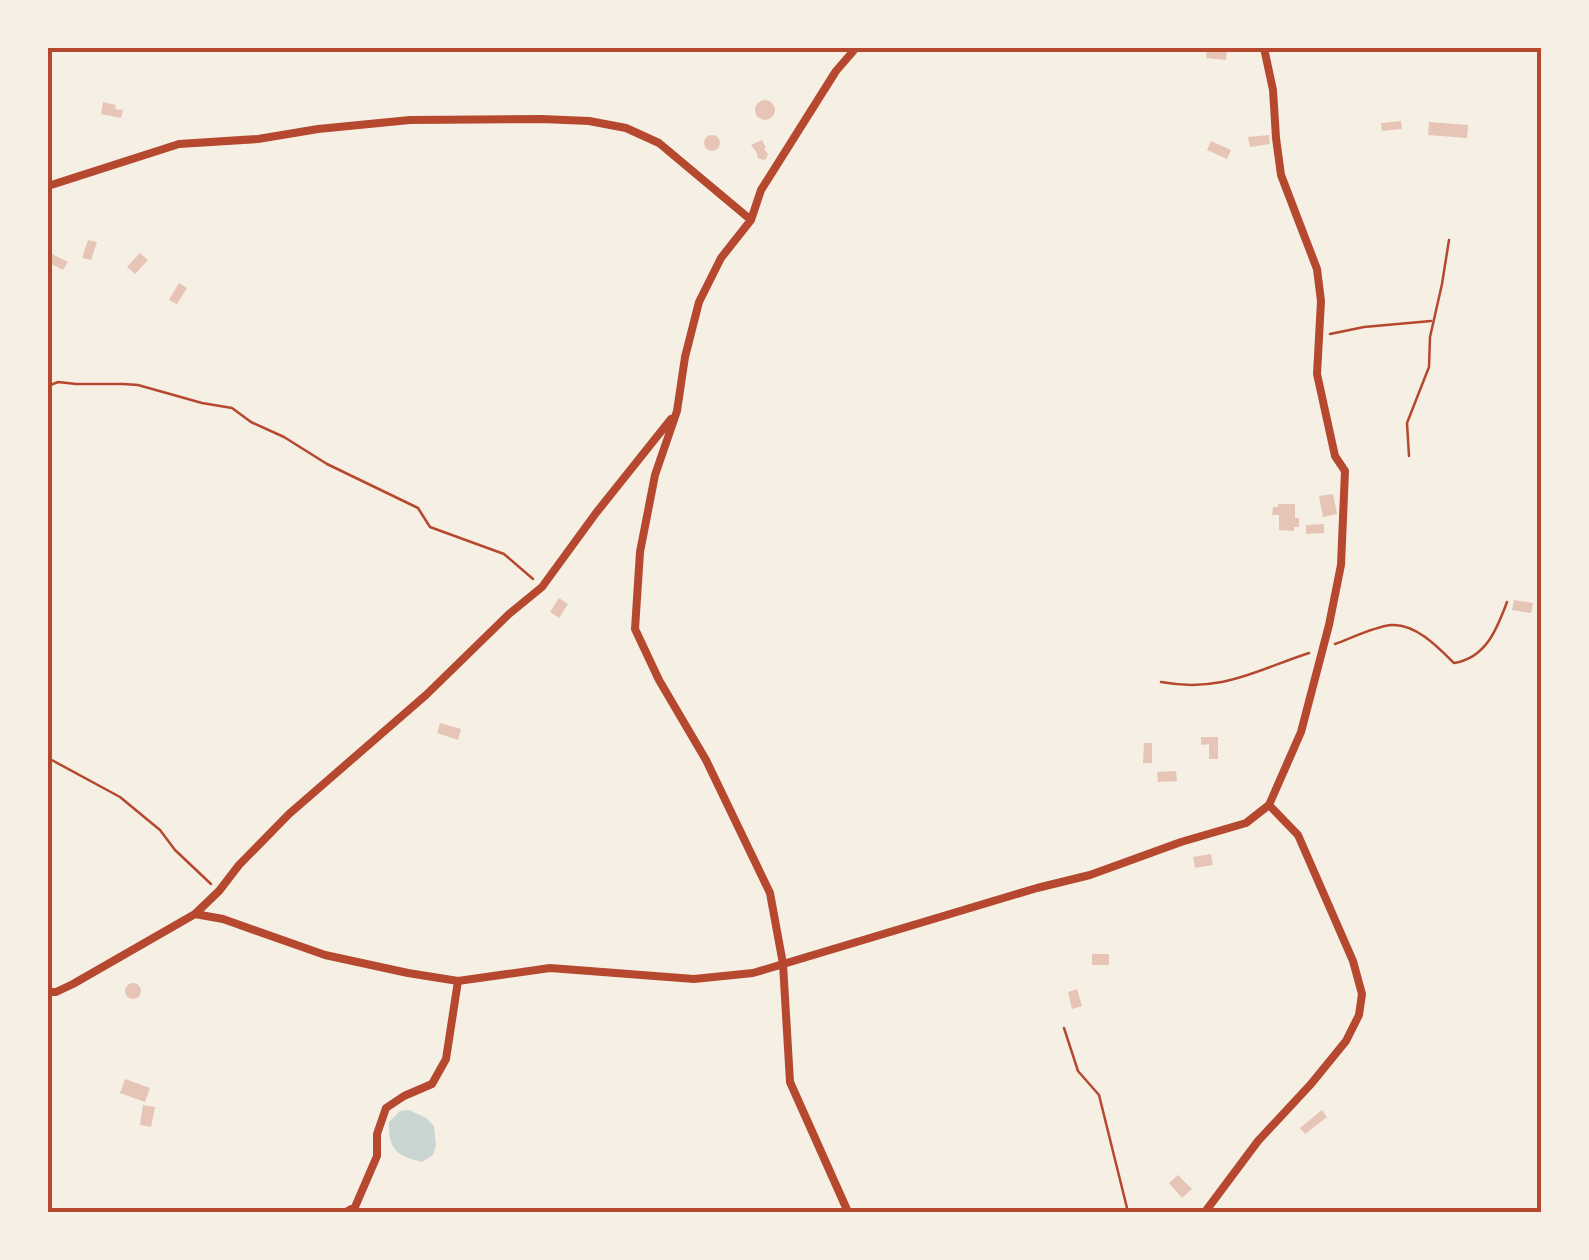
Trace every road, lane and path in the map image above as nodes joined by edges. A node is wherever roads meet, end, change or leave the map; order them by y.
1 (856, 48) edge
2 (1264, 48) edge
3 (48, 186) edge
4 (751, 220) junction
5 (1449, 240) dead end
6 (1433, 320) junction
7 (1318, 336) junction
8 (48, 386) edge
9 (677, 411) junction
10 (1408, 456) dead end
11 (542, 587) junction
12 (1507, 602) dead end
13 (1323, 648) junction
14 (1161, 682) dead end
15 (48, 758) edge
16 (1268, 805) junction
17 (219, 892) junction
18 (194, 914) junction
19 (783, 964) junction
20 (458, 981) junction
21 (48, 992) edge
22 (1064, 1028) dead end
23 (346, 1212) edge
24 (848, 1212) edge
25 (1128, 1212) edge
26 (1204, 1212) edge

1 - 4 street
2 - 7 street
3 - 4 street
4 - 9 street
5 - 6 path
6 - 7 path
6 - 10 path
7 - 13 street
8 - 11 path
9 - 11 street
9 - 19 street
11 - 17 street
12 - 13 path
13 - 14 path
13 - 16 street
15 - 17 path
16 - 19 street
16 - 26 street
17 - 18 street
18 - 20 street
18 - 21 street
19 - 20 street
19 - 24 street
20 - 23 street
22 - 25 path

